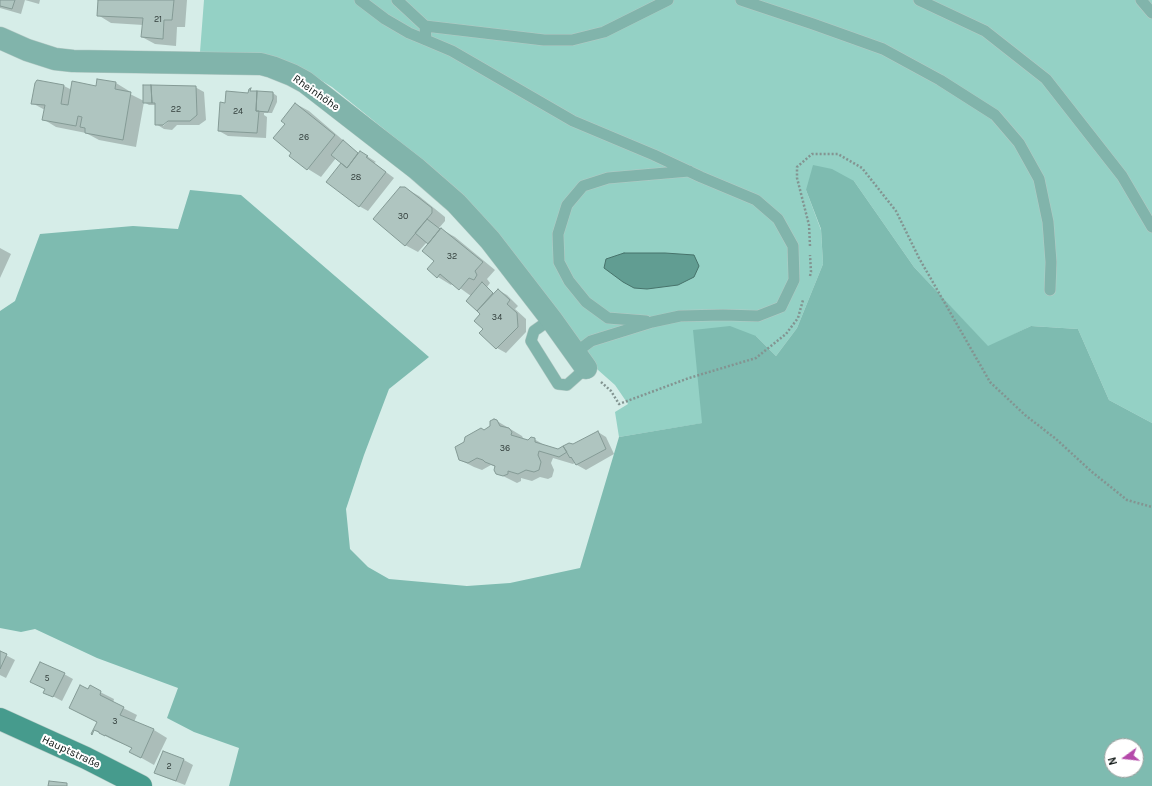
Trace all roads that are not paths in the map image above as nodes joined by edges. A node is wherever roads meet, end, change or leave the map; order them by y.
1 (360, 0) edge
2 (397, 0) edge
3 (668, 0) edge
4 (741, 0) edge
5 (919, 0) edge
6 (1141, 0) edge
7 (1152, 13) edge
8 (425, 26) junction
9 (0, 38) edge
10 (426, 40) junction
11 (690, 171) junction
12 (1152, 227) edge
13 (1050, 290) dead end
14 (551, 318) junction
15 (652, 322) junction
16 (580, 360) junction
17 (0, 719) edge
18 (141, 786) edge

1 - 10 lane
2 - 8 lane
3 - 8 lane
4 - 13 lane
5 - 12 lane
6 - 7 lane
8 - 10 lane
9 - 14 street, Rheinhöhe
10 - 11 lane
11 - 15 lane
11 - 15 lane
14 - 16 street, Rheinhöhe
14 - 16 lane
15 - 16 lane
17 - 18 street, Hauptstraße

